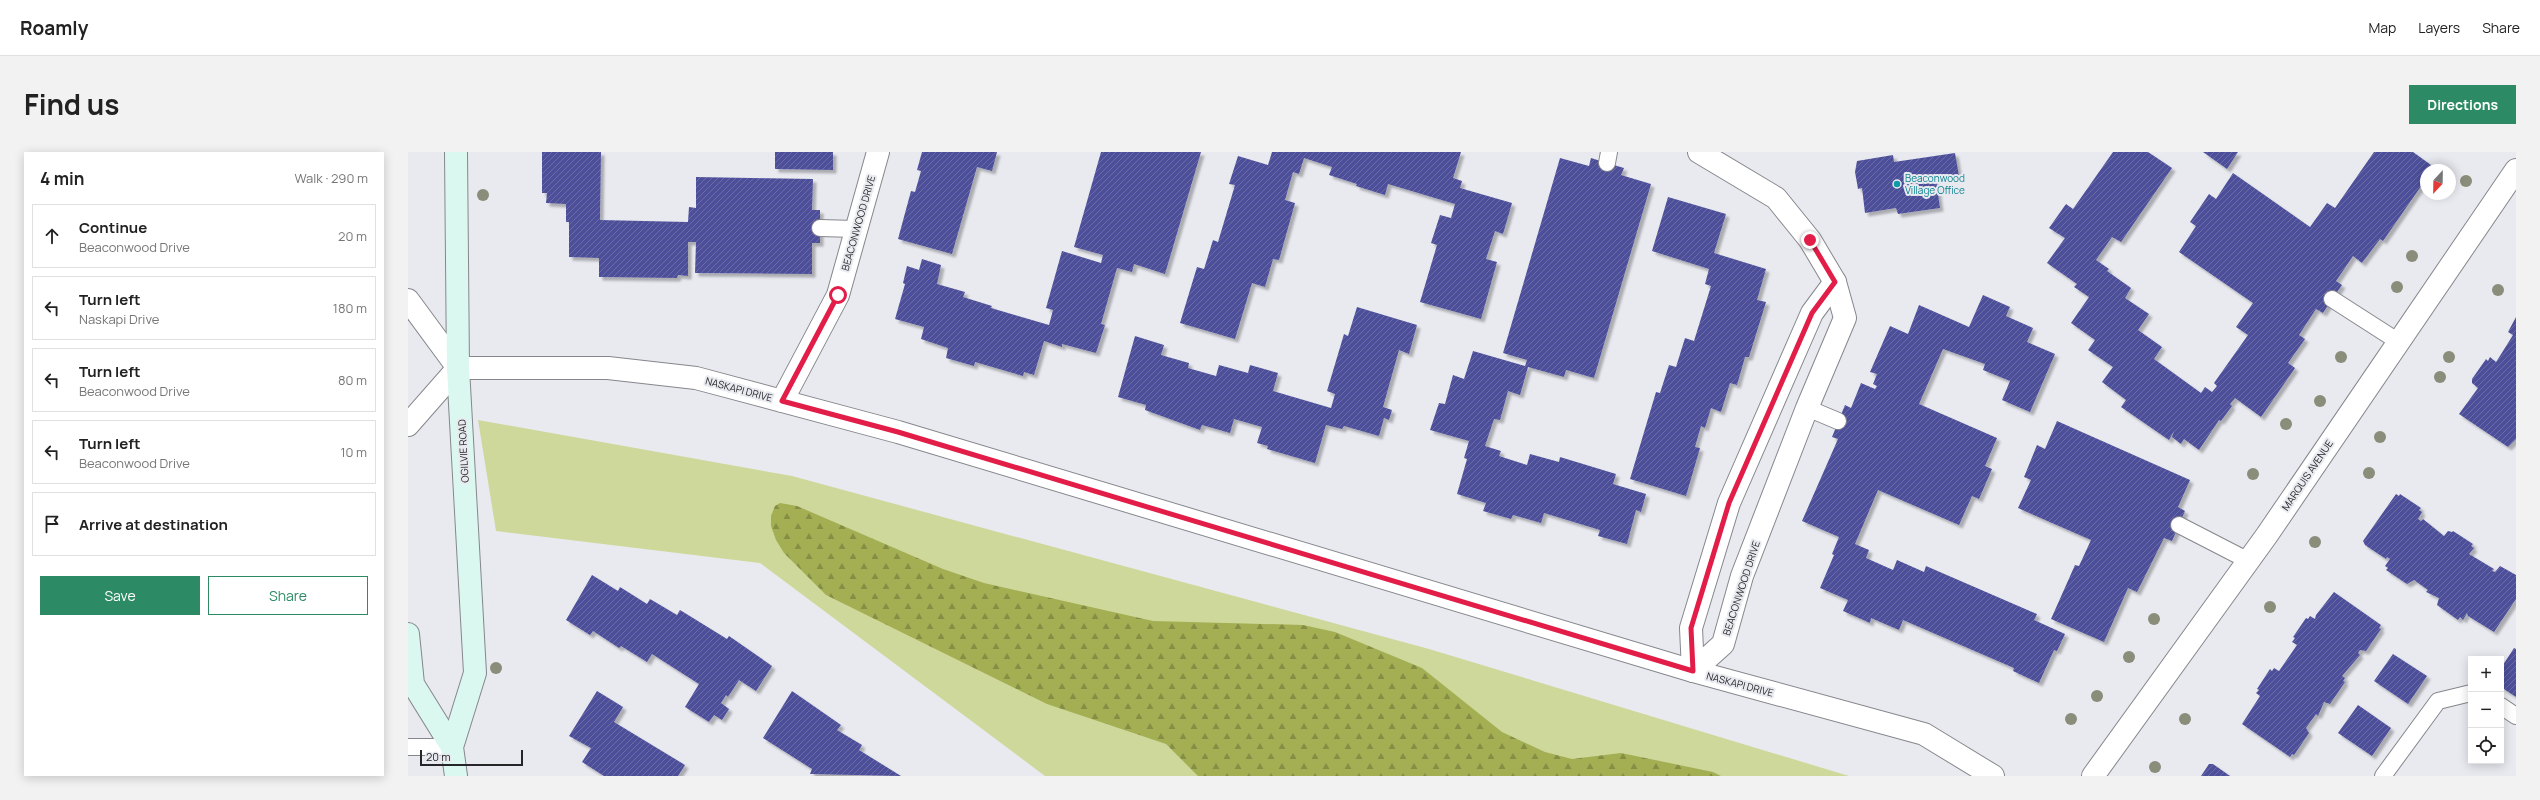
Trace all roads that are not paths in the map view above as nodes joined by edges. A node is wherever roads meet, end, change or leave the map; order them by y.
1 (456, 152) edge
2 (878, 152) edge
3 (1699, 152) edge
4 (2516, 170) edge
5 (820, 228) dead end
6 (855, 229) junction
7 (1835, 282) junction
8 (2332, 299) dead end
9 (408, 300) edge
10 (2399, 342) junction
11 (458, 368) junction
12 (782, 401) junction
13 (1807, 408) junction
14 (1838, 421) dead end
15 (408, 425) edge
16 (2179, 525) dead end
17 (2249, 561) junction
18 (408, 634) edge
19 (1693, 671) junction
20 (2468, 694) edge
21 (2504, 708) edge
22 (2516, 716) edge
23 (452, 746) junction
24 (408, 747) edge
25 (456, 776) edge
26 (1992, 776) edge
27 (2093, 776) edge
28 (2383, 776) edge

1 - 11 street, OGILVIE ROAD
2 - 6 street, BEACONWOOD DRIVE
3 - 7 street, BEACONWOOD DRIVE
4 - 10 street, MARQUIS AVENUE
5 - 6 lane
6 - 12 street, BEACONWOOD DRIVE
7 - 13 street, BEACONWOOD DRIVE
7 - 19 street
8 - 10 lane
9 - 11 street
10 - 17 street, MARQUIS AVENUE
11 - 12 street, NASKAPI DRIVE
11 - 15 street
11 - 23 street, OGILVIE ROAD
12 - 19 street, NASKAPI DRIVE
13 - 14 lane
13 - 19 street, BEACONWOOD DRIVE
16 - 17 lane
17 - 27 street, MARQUIS AVENUE
18 - 23 street, OGILVIE ROAD
19 - 26 street, NASKAPI DRIVE
20 - 28 lane
21 - 22 lane
23 - 24 lane
23 - 25 street, OGILVIE ROAD

